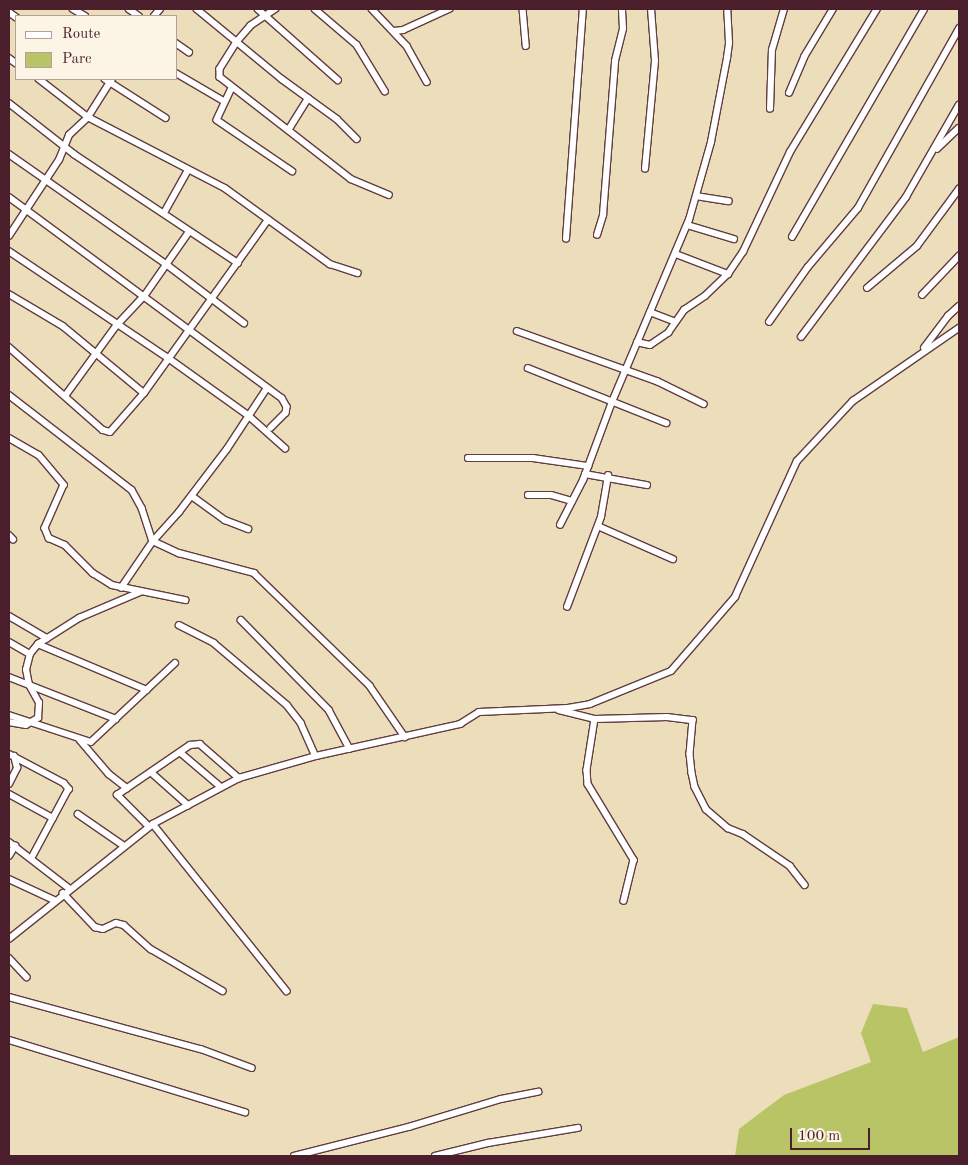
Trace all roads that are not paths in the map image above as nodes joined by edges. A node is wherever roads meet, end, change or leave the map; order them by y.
1 (197, 9) edge
2 (258, 9) edge
3 (276, 9) edge
4 (315, 9) edge
5 (372, 9) edge
6 (449, 9) edge
7 (523, 9) edge
8 (583, 9) edge
9 (622, 9) edge
10 (651, 9) edge
11 (727, 9) edge
12 (784, 9) edge
13 (833, 9) edge
14 (877, 9) edge
15 (924, 9) edge
16 (266, 16) junction
17 (959, 29) edge
18 (394, 31) junction
19 (237, 42) junction
20 (178, 44) edge
21 (526, 46) dead end
22 (189, 52) dead end
23 (178, 75) edge
24 (40, 80) edge
25 (109, 80) edge
26 (338, 80) dead end
27 (427, 82) dead end
28 (232, 88) junction
29 (385, 91) dead end
30 (789, 93) dead end
31 (308, 99) junction
32 (224, 101) junction
33 (9, 103) edge
34 (959, 104) edge
35 (770, 109) dead end
36 (88, 117) junction
37 (166, 118) dead end
38 (959, 128) edge
39 (289, 129) junction
40 (357, 139) dead end
41 (65, 144) junction
42 (934, 151) junction
43 (9, 154) edge
44 (645, 169) dead end
45 (188, 170) junction
46 (292, 172) dead end
47 (44, 180) junction
48 (959, 189) edge
49 (389, 195) dead end
50 (9, 196) edge
51 (696, 196) junction
52 (729, 202) dead end
53 (28, 208) junction
54 (164, 214) junction
55 (268, 220) junction
56 (687, 225) junction
57 (189, 232) junction
58 (597, 235) dead end
59 (9, 236) edge
60 (792, 237) dead end
61 (566, 239) dead end
62 (734, 239) dead end
63 (9, 251) edge
64 (676, 254) junction
65 (959, 256) edge
66 (238, 263) junction
67 (166, 264) junction
68 (358, 273) dead end
69 (728, 274) junction
70 (867, 288) dead end
71 (9, 294) edge
72 (145, 295) junction
73 (922, 295) dead end
74 (211, 298) junction
75 (959, 306) edge
76 (650, 312) junction
77 (674, 321) junction
78 (769, 322) dead end
79 (244, 323) dead end
80 (116, 326) junction
81 (959, 328) edge
82 (189, 330) junction
83 (517, 331) dead end
84 (801, 337) dead end
85 (637, 342) junction
86 (9, 347) edge
87 (922, 351) junction
88 (97, 355) junction
89 (167, 357) junction
90 (528, 368) dead end
91 (626, 369) junction
92 (267, 388) junction
93 (144, 393) junction
94 (9, 395) edge
95 (64, 396) junction
96 (612, 402) junction
97 (704, 404) dead end
98 (248, 415) junction
99 (666, 423) dead end
100 (271, 428) dead end
101 (9, 438) edge
102 (285, 448) dead end
103 (468, 458) dead end
104 (588, 466) junction
105 (585, 474) junction
106 (608, 476) junction
107 (647, 485) dead end
108 (528, 495) dead end
109 (192, 496) junction
110 (572, 501) junction
111 (560, 525) dead end
112 (598, 526) junction
113 (248, 529) dead end
114 (153, 541) junction
115 (673, 559) dead end
116 (121, 588) junction
117 (143, 591) junction
118 (185, 600) dead end
119 (566, 607) dead end
120 (9, 616) edge
121 (241, 620) dead end
122 (179, 625) dead end
123 (47, 638) junction
124 (9, 642) edge
125 (38, 644) junction
126 (30, 654) junction
127 (175, 663) dead end
128 (9, 677) edge
129 (29, 685) junction
130 (147, 690) junction
131 (554, 708) junction
132 (9, 715) edge
133 (116, 719) junction
134 (595, 719) junction
135 (9, 722) edge
136 (32, 723) junction
137 (405, 737) junction
138 (80, 740) junction
139 (350, 749) junction
140 (180, 752) junction
141 (11, 754) edge
142 (316, 756) junction
143 (151, 772) junction
144 (239, 778) junction
145 (9, 784) edge
146 (222, 786) junction
147 (127, 788) junction
148 (9, 794) edge
149 (188, 804) junction
150 (78, 814) dead end
151 (53, 818) junction
152 (151, 825) junction
153 (9, 842) edge
154 (123, 845) junction
155 (15, 846) junction
156 (9, 856) edge
157 (32, 858) junction
158 (9, 879) edge
159 (806, 885) dead end
160 (69, 888) junction
161 (63, 893) junction
162 (54, 900) junction
163 (624, 901) dead end
164 (9, 938) edge
165 (9, 958) edge
166 (27, 977) dead end
167 (222, 991) dead end
168 (286, 991) dead end
169 (9, 997) edge
170 (9, 1040) edge
171 (252, 1068) dead end
172 (538, 1092) dead end
173 (245, 1112) dead end
174 (578, 1128) dead end
175 (294, 1156) edge
176 (435, 1156) edge

1 - 19 street
2 - 16 street
3 - 16 street
4 - 29 street
5 - 18 street
6 - 18 street
7 - 21 street
8 - 61 street
9 - 58 street
10 - 44 street
11 - 51 street
12 - 35 street
13 - 30 street
14 - 69 street
15 - 60 street
16 - 19 street
16 - 26 street
17 - 78 street
18 - 27 street
19 - 28 street
19 - 31 street
20 - 22 street
23 - 32 street
24 - 36 street
25 - 36 street
25 - 37 street
28 - 32 street
28 - 39 street
31 - 39 street
31 - 40 street
32 - 46 street
33 - 41 street
34 - 42 street
36 - 41 street
36 - 45 street
38 - 42 street
39 - 49 street
41 - 47 street
41 - 54 street
42 - 84 street
43 - 47 street
45 - 54 street
45 - 55 street
47 - 53 street
47 - 67 street
48 - 70 street
50 - 53 street
51 - 52 street
51 - 56 street
53 - 59 street
53 - 72 street
54 - 57 street
55 - 66 street
55 - 68 street
56 - 62 street
56 - 64 street
57 - 66 street
57 - 67 street
63 - 80 street
64 - 69 street
64 - 76 street
65 - 73 street
66 - 74 street
67 - 72 street
67 - 74 street
69 - 77 street
71 - 88 street
72 - 80 street
72 - 82 street
74 - 79 street
74 - 82 street
75 - 87 street
76 - 77 street
76 - 85 street
77 - 85 street
80 - 88 street
80 - 89 street
81 - 87 street
82 - 89 street
82 - 92 street
83 - 91 street
85 - 91 street
86 - 95 street
87 - 131 street
88 - 93 street
88 - 95 street
89 - 93 street
89 - 98 street
90 - 96 street
91 - 96 street
91 - 97 street
92 - 98 street
92 - 100 street
93 - 95 street
94 - 114 street
96 - 99 street
96 - 104 street
98 - 102 street
98 - 109 street
101 - 116 street
103 - 104 street
104 - 105 street
105 - 106 street
105 - 110 street
106 - 107 street
106 - 112 street
108 - 110 street
109 - 113 street
109 - 114 street
110 - 111 street
112 - 115 street
112 - 119 street
114 - 116 street
114 - 137 street
116 - 117 street
117 - 118 street
117 - 123 street
120 - 123 street
121 - 139 street
122 - 142 street
123 - 125 street
124 - 126 street
125 - 126 street
125 - 130 street
126 - 129 street
127 - 130 street
128 - 129 street
129 - 133 street
129 - 136 street
130 - 133 street
131 - 134 street
131 - 137 street
132 - 136 street
133 - 138 street
134 - 159 street
134 - 163 street
135 - 136 street
136 - 138 street
137 - 139 street
138 - 147 street
139 - 142 street
140 - 143 street
140 - 144 street
140 - 146 street
141 - 145 street
141 - 151 street
142 - 144 street
143 - 147 street
143 - 149 street
144 - 146 street
146 - 149 street
147 - 152 street
148 - 151 street
149 - 152 street
150 - 154 street
151 - 157 street
152 - 154 street
152 - 168 street
153 - 155 street
154 - 160 street
155 - 156 street
155 - 157 street
157 - 160 street
158 - 162 street
160 - 161 street
161 - 162 street
161 - 167 street
162 - 164 street
165 - 166 street
169 - 171 street
170 - 173 street
172 - 175 street
174 - 176 street

